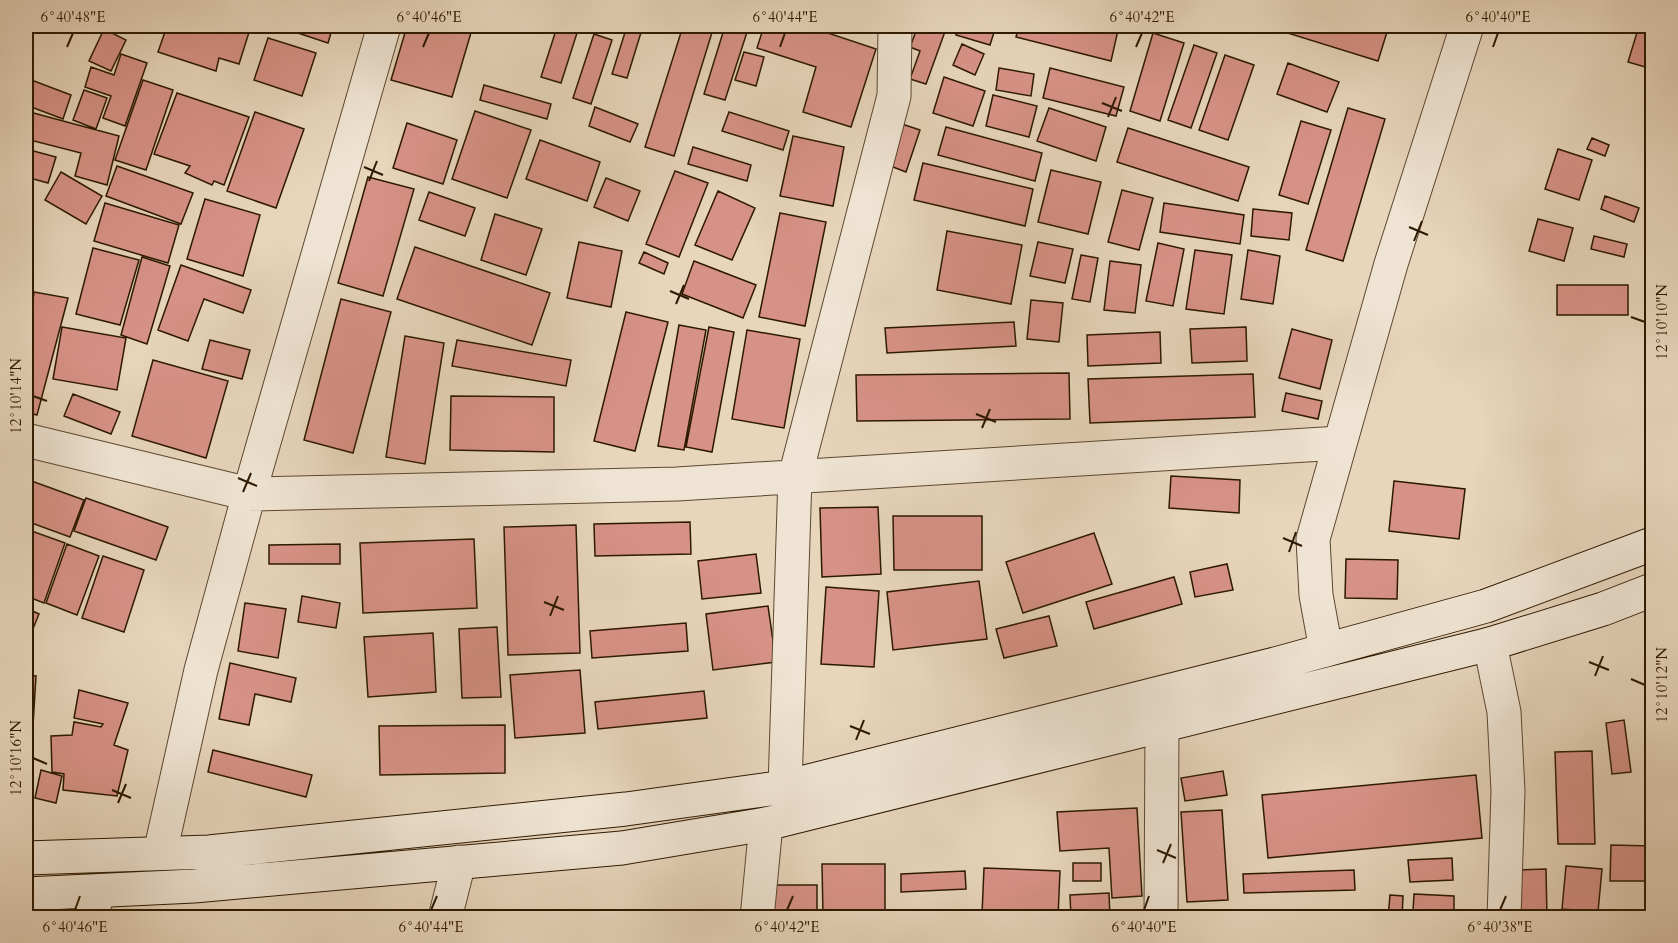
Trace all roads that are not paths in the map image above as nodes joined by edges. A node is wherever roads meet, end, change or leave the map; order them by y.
1 (384, 26) edge
2 (895, 26) edge
3 (1467, 26) edge
4 (26, 440) edge
5 (1340, 443) junction
6 (795, 477) junction
7 (249, 494) junction
8 (1653, 544) edge
9 (1653, 590) edge
10 (1490, 644) junction
11 (1326, 650) junction
12 (1162, 726) junction
13 (785, 787) junction
14 (766, 824) junction
15 (160, 854) junction
16 (26, 858) edge
17 (459, 862) junction
18 (26, 894) edge
19 (95, 905) edge
20 (445, 918) edge
21 (758, 918) edge
22 (1161, 918) edge
23 (1504, 918) edge

1 - 7 street
2 - 6 street
3 - 5 street
4 - 7 street
5 - 6 street
5 - 11 street
6 - 7 street
6 - 13 street
7 - 15 street
8 - 11 street
9 - 10 street
10 - 12 street
10 - 23 street
11 - 13 street
12 - 14 street
12 - 22 street
13 - 15 street
14 - 17 street
14 - 21 street
15 - 16 street
17 - 19 street
17 - 20 street
18 - 19 street

